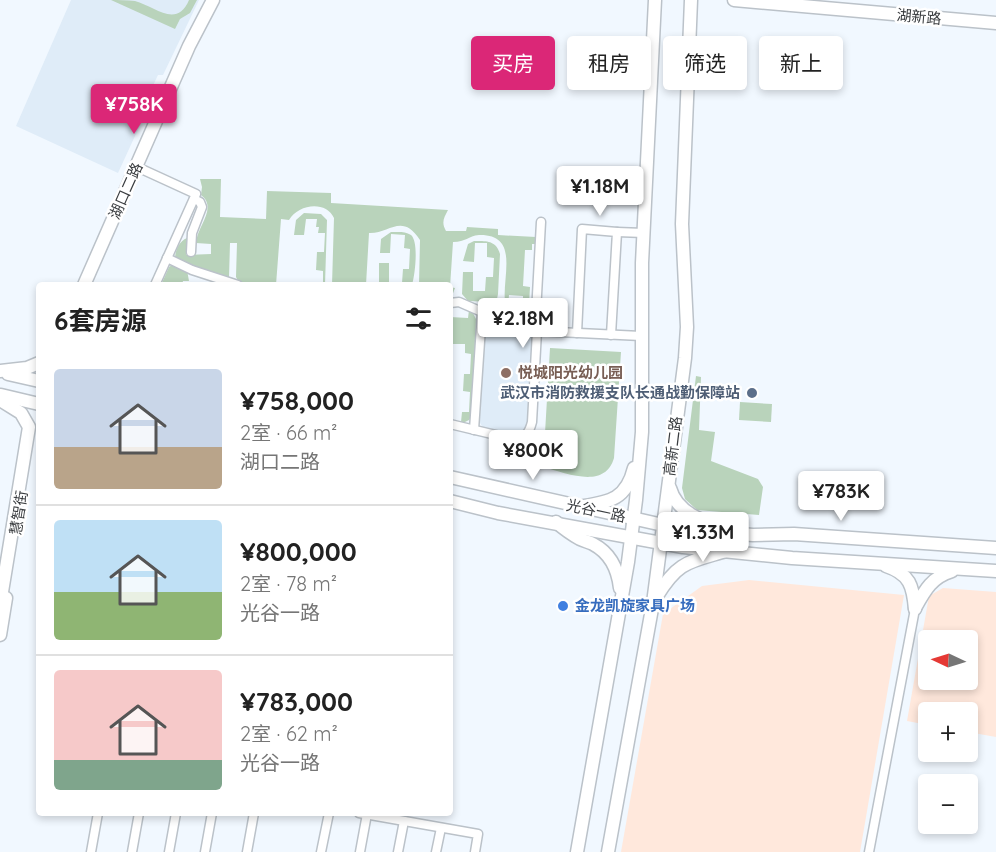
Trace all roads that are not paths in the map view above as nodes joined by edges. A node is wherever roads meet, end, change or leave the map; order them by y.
1 (213, 0) edge
2 (656, 0) edge
3 (691, 0) edge
4 (734, 0) edge
5 (996, 23) edge
6 (137, 167) junction
7 (194, 199) junction
8 (541, 222) dead end
9 (617, 231) junction
10 (644, 233) junction
11 (191, 252) dead end
12 (167, 258) junction
13 (85, 282) edge
14 (156, 282) edge
15 (229, 282) edge
16 (453, 303) edge
17 (482, 312) junction
18 (536, 313) junction
19 (537, 331) junction
20 (577, 333) junction
21 (611, 335) junction
22 (641, 336) junction
23 (36, 364) edge
24 (0, 371) edge
25 (36, 380) edge
26 (0, 397) edge
27 (36, 403) edge
28 (453, 425) edge
29 (474, 430) junction
30 (642, 432) junction
31 (36, 435) edge
32 (453, 478) edge
33 (669, 483) junction
34 (453, 502) edge
35 (578, 507) junction
36 (634, 519) junction
37 (556, 522) junction
38 (664, 525) junction
39 (741, 534) junction
40 (631, 538) junction
41 (661, 543) junction
42 (996, 548) edge
43 (726, 552) junction
44 (876, 563) junction
45 (959, 569) junction
46 (996, 571) edge
47 (622, 597) junction
48 (653, 603) junction
49 (0, 604) edge
50 (915, 609) junction
51 (0, 635) edge
52 (97, 816) edge
53 (138, 816) edge
54 (175, 816) edge
55 (212, 816) edge
56 (253, 816) edge
57 (327, 816) edge
58 (363, 816) edge
59 (375, 816) edge
60 (404, 821) junction
61 (441, 828) junction
62 (91, 852) edge
63 (132, 852) edge
64 (169, 852) edge
65 (206, 852) edge
66 (247, 852) edge
67 (321, 852) edge
68 (360, 852) edge
69 (398, 852) edge
70 (436, 852) edge
71 (475, 852) edge
72 (577, 852) edge
73 (608, 852) edge
74 (869, 852) edge

1 - 6 main road, 湖口二路
2 - 10 main road, 高新二路
3 - 33 main road, 高新二路
4 - 5 main road, 湖新路
6 - 7 street
6 - 13 main road, 湖口二路
7 - 11 street
7 - 12 street
8 - 18 street
9 - 10 street
9 - 20 street
9 - 21 street
10 - 22 main road, 高新二路
12 - 14 street
12 - 15 street
16 - 17 street
17 - 18 street
17 - 29 street
18 - 19 street
19 - 20 street
19 - 29 street
20 - 21 street
21 - 22 street
22 - 30 main road, 高新二路
23 - 24 main road
24 - 25 main road
26 - 27 main road
26 - 49 main road, 慧智街
28 - 29 street
30 - 35 main road
30 - 36 main road, 高新二路
31 - 51 main road, 慧智街
32 - 35 main road, 光谷一路
33 - 38 main road, 高新二路
33 - 39 main road
34 - 37 main road, 光谷一路
35 - 36 main road, 光谷一路
36 - 38 main road, 光谷一路
36 - 40 main road, 高新二路
37 - 40 main road, 光谷一路
37 - 47 main road
38 - 39 main road, 光谷一路
38 - 41 main road, 高新二路
39 - 42 main road, 光谷一路
40 - 41 main road, 光谷一路
40 - 47 main road, 高新二路
41 - 43 main road, 光谷一路
41 - 48 main road, 高新二路
43 - 44 main road, 光谷一路
43 - 48 main road
44 - 45 main road, 光谷一路
44 - 50 main road
45 - 46 main road, 光谷一路
45 - 50 main road
47 - 72 main road, 高新二路
48 - 73 main road, 高新二路
50 - 74 street
52 - 62 street
53 - 63 street
54 - 64 street
55 - 65 street
56 - 66 street
57 - 67 street
58 - 68 street
59 - 60 street
60 - 61 street
60 - 69 street
61 - 70 street
61 - 71 street

